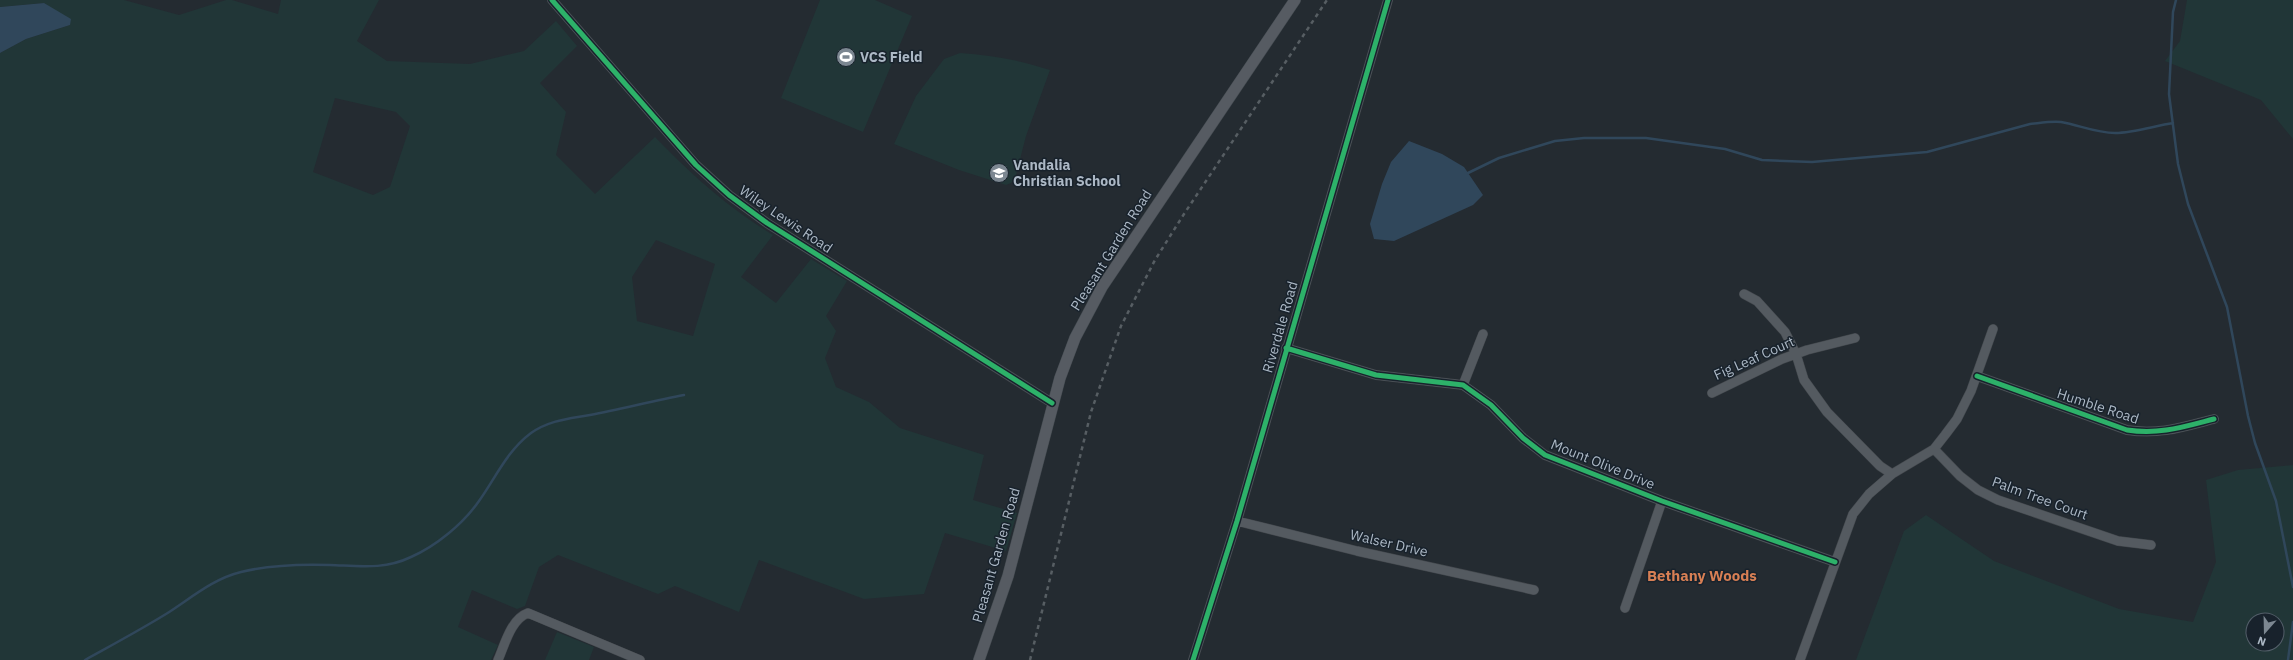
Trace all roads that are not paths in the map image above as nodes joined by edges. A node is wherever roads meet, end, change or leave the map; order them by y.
1 (552, 0) edge
2 (1295, 0) edge
3 (1388, 0) edge
4 (1744, 294) dead end
5 (1993, 329) dead end
6 (1483, 334) dead end
7 (1854, 338) dead end
8 (1286, 348) junction
9 (1796, 354) junction
10 (1977, 376) junction
11 (1464, 385) junction
12 (1712, 393) dead end
13 (1052, 403) junction
14 (2214, 418) dead end
15 (1934, 449) junction
16 (1892, 474) junction
17 (1662, 501) junction
18 (1238, 521) junction
19 (2151, 545) dead end
20 (1835, 562) junction
21 (1534, 590) dead end
22 (1625, 608) dead end
23 (498, 660) edge
24 (640, 660) edge
25 (979, 660) edge
26 (1193, 660) edge
27 (1800, 660) edge

1 - 13 street, Wiley Lewis Road
2 - 13 main road, Pleasant Garden Road
3 - 8 street, Riverdale Road
4 - 9 street
5 - 10 street
6 - 11 street
7 - 9 street, Fig Leaf Court
8 - 11 street
8 - 18 street, Riverdale Road
9 - 12 street, Fig Leaf Court
9 - 16 street
10 - 14 street, Humble Road
10 - 15 street
11 - 17 street, Mount Olive Drive
13 - 25 main road, Pleasant Garden Road
15 - 16 street
15 - 19 street, Palm Tree Court
16 - 20 street
17 - 20 street, Mount Olive Drive
17 - 22 street
18 - 21 street, Walser Drive
18 - 26 street, Riverdale Road
20 - 27 street
23 - 24 street

